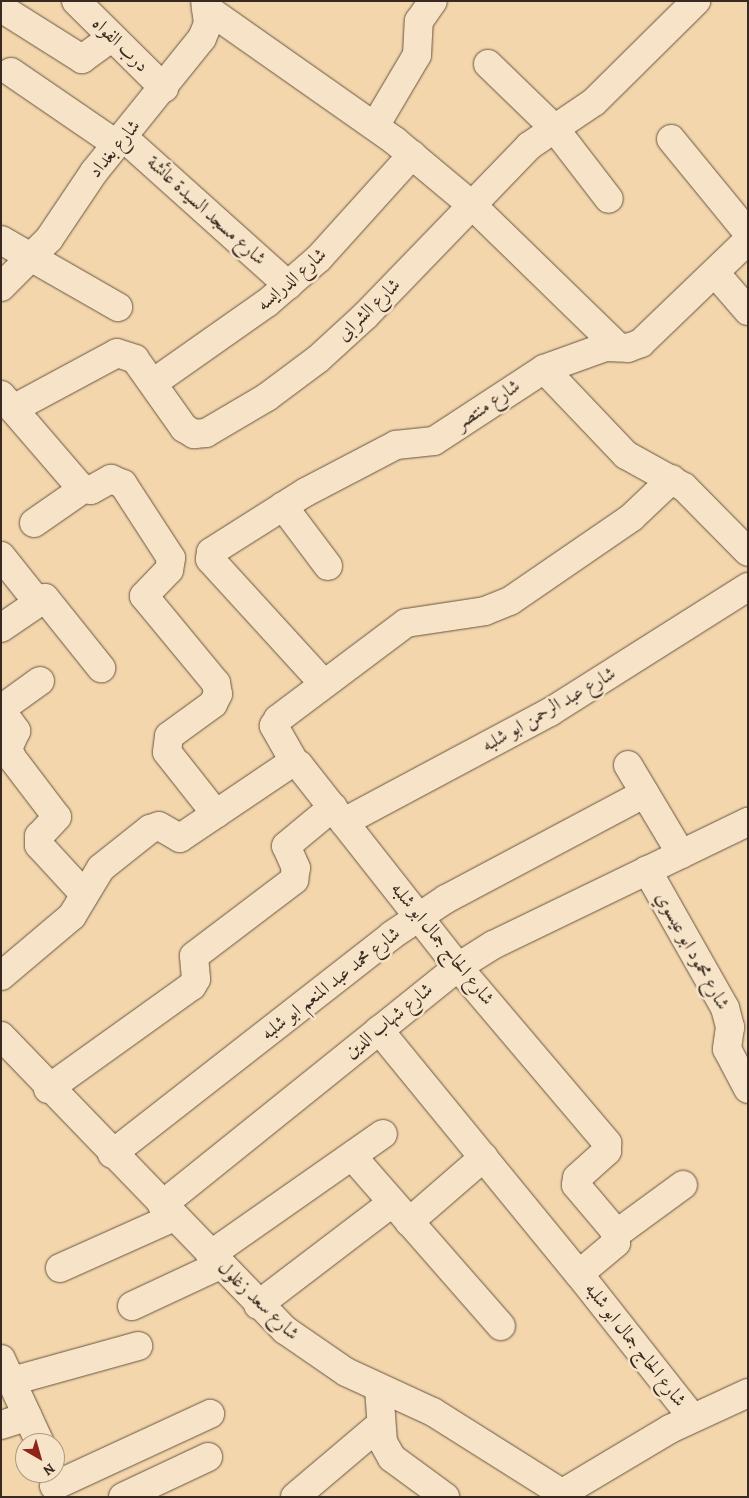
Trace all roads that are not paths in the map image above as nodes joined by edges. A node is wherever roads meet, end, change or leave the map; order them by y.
1 (76, 1) edge
2 (433, 1) edge
3 (696, 1) edge
4 (205, 4) edge
5 (1, 8) edge
6 (111, 38) junction
7 (488, 64) dead end
8 (11, 72) dead end
9 (164, 88) junction
10 (375, 126) junction
11 (555, 129) junction
12 (671, 139) dead end
13 (120, 141) junction
14 (412, 155) junction
15 (609, 199) dead end
16 (474, 207) junction
17 (748, 233) edge
18 (1, 240) edge
19 (748, 240) edge
20 (34, 257) junction
21 (716, 274) junction
22 (288, 285) junction
23 (1, 287) edge
24 (118, 307) dead end
25 (748, 311) edge
26 (618, 347) junction
27 (544, 370) junction
28 (153, 382) junction
29 (7, 402) edge
30 (672, 480) junction
31 (89, 489) junction
32 (283, 506) junction
33 (34, 523) dead end
34 (748, 552) edge
35 (1, 556) edge
36 (328, 566) dead end
37 (748, 587) edge
38 (36, 600) junction
39 (1, 628) edge
40 (101, 668) dead end
41 (40, 681) dead end
42 (324, 684) junction
43 (1, 710) edge
44 (295, 763) junction
45 (628, 765) dead end
46 (645, 793) junction
47 (216, 814) junction
48 (339, 815) junction
49 (748, 822) edge
50 (681, 854) junction
51 (647, 870) junction
52 (84, 894) junction
53 (421, 917) junction
54 (458, 967) junction
55 (1, 976) edge
56 (379, 1030) junction
57 (1, 1037) edge
58 (48, 1089) junction
59 (748, 1089) edge
60 (383, 1134) dead end
61 (112, 1154) junction
62 (352, 1156) junction
63 (484, 1157) junction
64 (684, 1185) dead end
65 (168, 1211) junction
66 (400, 1212) junction
67 (616, 1234) junction
68 (215, 1260) junction
69 (60, 1268) dead end
70 (580, 1274) junction
71 (258, 1305) junction
72 (132, 1306) dead end
73 (501, 1326) dead end
74 (138, 1346) dead end
75 (7, 1370) edge
76 (379, 1388) junction
77 (748, 1393) edge
78 (210, 1414) dead end
79 (28, 1416) junction
80 (692, 1417) junction
81 (1, 1425) edge
82 (380, 1425) junction
83 (36, 1433) edge
84 (208, 1457) dead end
85 (54, 1485) edge
86 (562, 1495) edge
87 (123, 1497) edge
88 (295, 1497) edge
89 (444, 1497) edge

1 - 6 street, درب الفواه
2 - 10 street
3 - 11 street, شارع الشرابى
4 - 9 street, شارع بغداد
4 - 10 street
5 - 6 street
6 - 9 street, درب الفواه
7 - 11 street
8 - 13 street, شارع مسجد السيدة عائشة
9 - 13 street, شارع بغداد
10 - 14 street
11 - 15 street
11 - 16 street, شارع الشرابى
12 - 17 street
13 - 20 street, شارع بغداد
13 - 22 street, شارع مسجد السيدة عائشة
14 - 16 street
14 - 22 street, شارع الدرايسه
16 - 26 street
16 - 28 street, شارع الشرابى
18 - 20 street
19 - 21 street, شارع منتصر
20 - 23 street, شارع بغداد
20 - 24 street
21 - 25 street
21 - 26 street, شارع منتصر
22 - 28 street, شارع الدرايسه
26 - 27 street, شارع منتصر
27 - 30 street
27 - 32 street, شارع منتصر
28 - 29 street, شارع الشرابى
29 - 31 street
30 - 34 street
30 - 42 street
31 - 33 street
31 - 47 street
32 - 36 street
32 - 42 street, شارع منتصر
35 - 38 street
37 - 48 street, شارع عبد الرحمن ابو شلبه
38 - 39 street
38 - 40 street
41 - 43 street
42 - 44 street, شارع الحاج جمال ابو شلبه
43 - 52 street
44 - 47 street
44 - 48 street, شارع الحاج جمال ابو شلبه
45 - 46 street
46 - 50 street
46 - 53 street, شارع محمد عبد المنعم ابو شلبه
47 - 52 street
48 - 53 street, شارع الحاج جمال ابو شلبه
48 - 58 street, شارع عبد الرحمن ابو شلبه
49 - 50 street, شارع شهاب الدين
50 - 51 street, شارع شهاب الدين
51 - 54 street, شارع شهاب الدين
51 - 59 street, شارع محمود ابو عيسوي
52 - 55 street
53 - 54 street, شارع الحاج جمال ابو شلبه
53 - 61 street, شارع محمد عبد المنعم ابو شلبه
54 - 56 street, شارع شهاب الدين
54 - 67 street, شارع الحاج جمال ابو شلبه
56 - 63 street
56 - 65 street, شارع شهاب الدين
57 - 58 street, شارع سعد زغلول
58 - 61 street, شارع سعد زغلول
60 - 62 street
61 - 65 street, شارع سعد زغلول
62 - 66 street
62 - 68 street
63 - 66 street
63 - 70 street
64 - 67 street
65 - 68 street, شارع سعد زغلول
65 - 69 street, شارع شهاب الدين
66 - 71 street
66 - 73 street
67 - 70 street, شارع الحاج جمال ابو شلبه
68 - 71 street, شارع سعد زغلول
68 - 72 street
70 - 80 street, شارع الحاج جمال ابو شلبه
71 - 76 street, شارع سعد زغلول
74 - 75 street
75 - 79 street
76 - 82 street
76 - 86 street, شارع سعد زغلول
77 - 80 street
78 - 85 street
79 - 81 street
79 - 83 street
80 - 86 street
82 - 88 street
82 - 89 street
84 - 87 street

